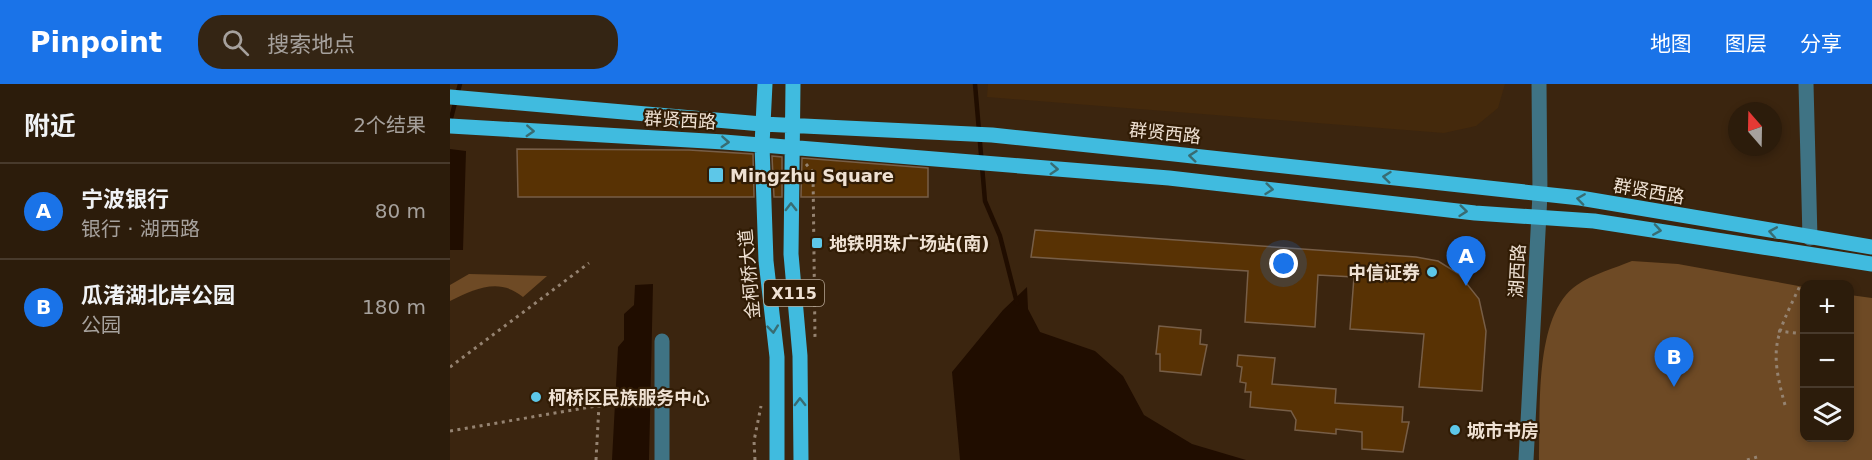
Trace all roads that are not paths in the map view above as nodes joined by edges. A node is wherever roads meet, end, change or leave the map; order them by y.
1 (765, 84) edge
2 (793, 84) edge
3 (1539, 84) edge
4 (1806, 84) edge
5 (450, 97) edge
6 (762, 124) junction
7 (790, 125) junction
8 (450, 126) edge
9 (762, 145) junction
10 (791, 147) junction
11 (1540, 194) junction
12 (1539, 217) junction
13 (1810, 238) junction
14 (1872, 247) edge
15 (1872, 264) edge
16 (662, 341) dead end
17 (662, 460) edge
18 (777, 460) edge
19 (801, 460) edge
20 (1526, 460) edge

1 - 6 main road, 金柯桥大道
2 - 7 main road, X115
3 - 11 street, 湖西路
4 - 13 street
5 - 6 main road, 群贤西路
6 - 7 main road, 群贤西路
6 - 9 main road, 金柯桥大道
7 - 10 main road, X115
11 -> 7 main road, 群贤西路
8 -> 9 main road, 群贤西路
9 - 10 main road, 群贤西路
9 -> 18 main road, 金柯桥大道 / X115
10 -> 12 main road, 群贤西路
19 -> 10 main road, X115
11 - 12 street, 湖西路
13 -> 11 main road, 群贤西路
12 -> 15 main road, 群贤西路
12 - 20 street, 湖西路
13 - 14 main road, 群贤西路
16 - 17 street

